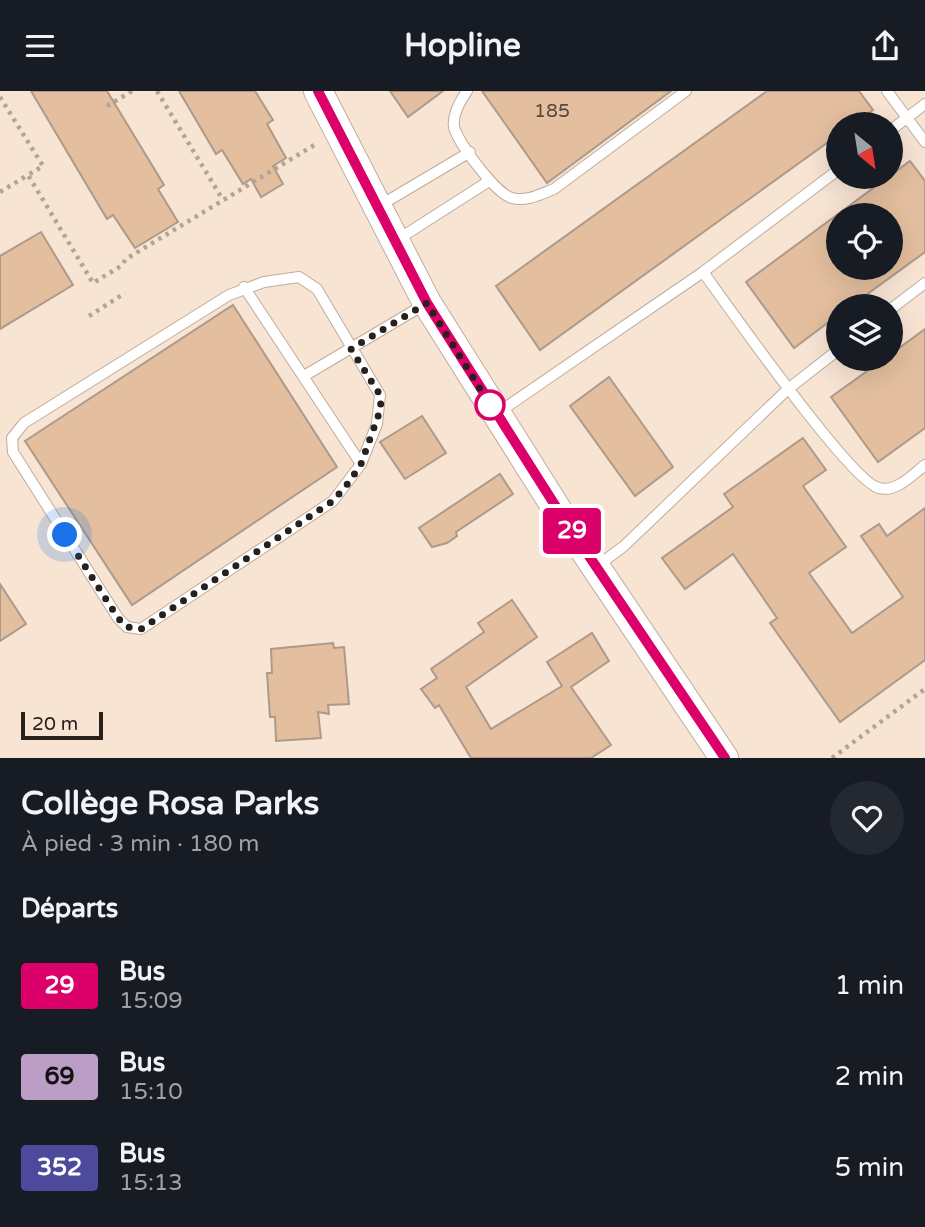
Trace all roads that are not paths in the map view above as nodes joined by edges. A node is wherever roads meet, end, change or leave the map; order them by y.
1 (318, 91) edge
2 (467, 91) edge
3 (686, 91) edge
4 (887, 91) edge
5 (925, 104) edge
6 (907, 118) junction
7 (903, 121) edge
8 (925, 142) edge
9 (470, 152) junction
10 (826, 179) edge
11 (489, 181) junction
12 (379, 206) junction
13 (394, 242) junction
14 (703, 272) junction
15 (925, 283) edge
16 (244, 288) junction
17 (903, 300) edge
18 (427, 303) junction
19 (351, 349) junction
20 (826, 359) edge
21 (304, 376) junction
22 (788, 389) junction
23 (496, 414) junction
24 (361, 464) junction
25 (925, 465) edge
26 (596, 567) junction
27 (724, 758) edge

1 - 12 street
2 - 9 lane
3 - 11 lane
4 - 6 lane
5 - 6 lane
6 - 7 lane
6 - 8 lane
9 - 11 lane
9 - 12 lane
10 - 14 lane
11 - 13 lane
12 - 13 street
13 - 18 street
14 - 22 lane
14 - 23 lane
15 - 17 lane
16 - 19 lane
16 - 21 lane
16 - 24 lane
18 - 19 lane
18 - 23 street
19 - 21 lane
19 - 24 lane
20 - 22 lane
21 - 24 lane
22 - 25 lane
22 - 26 lane
23 - 26 street
26 - 27 street

